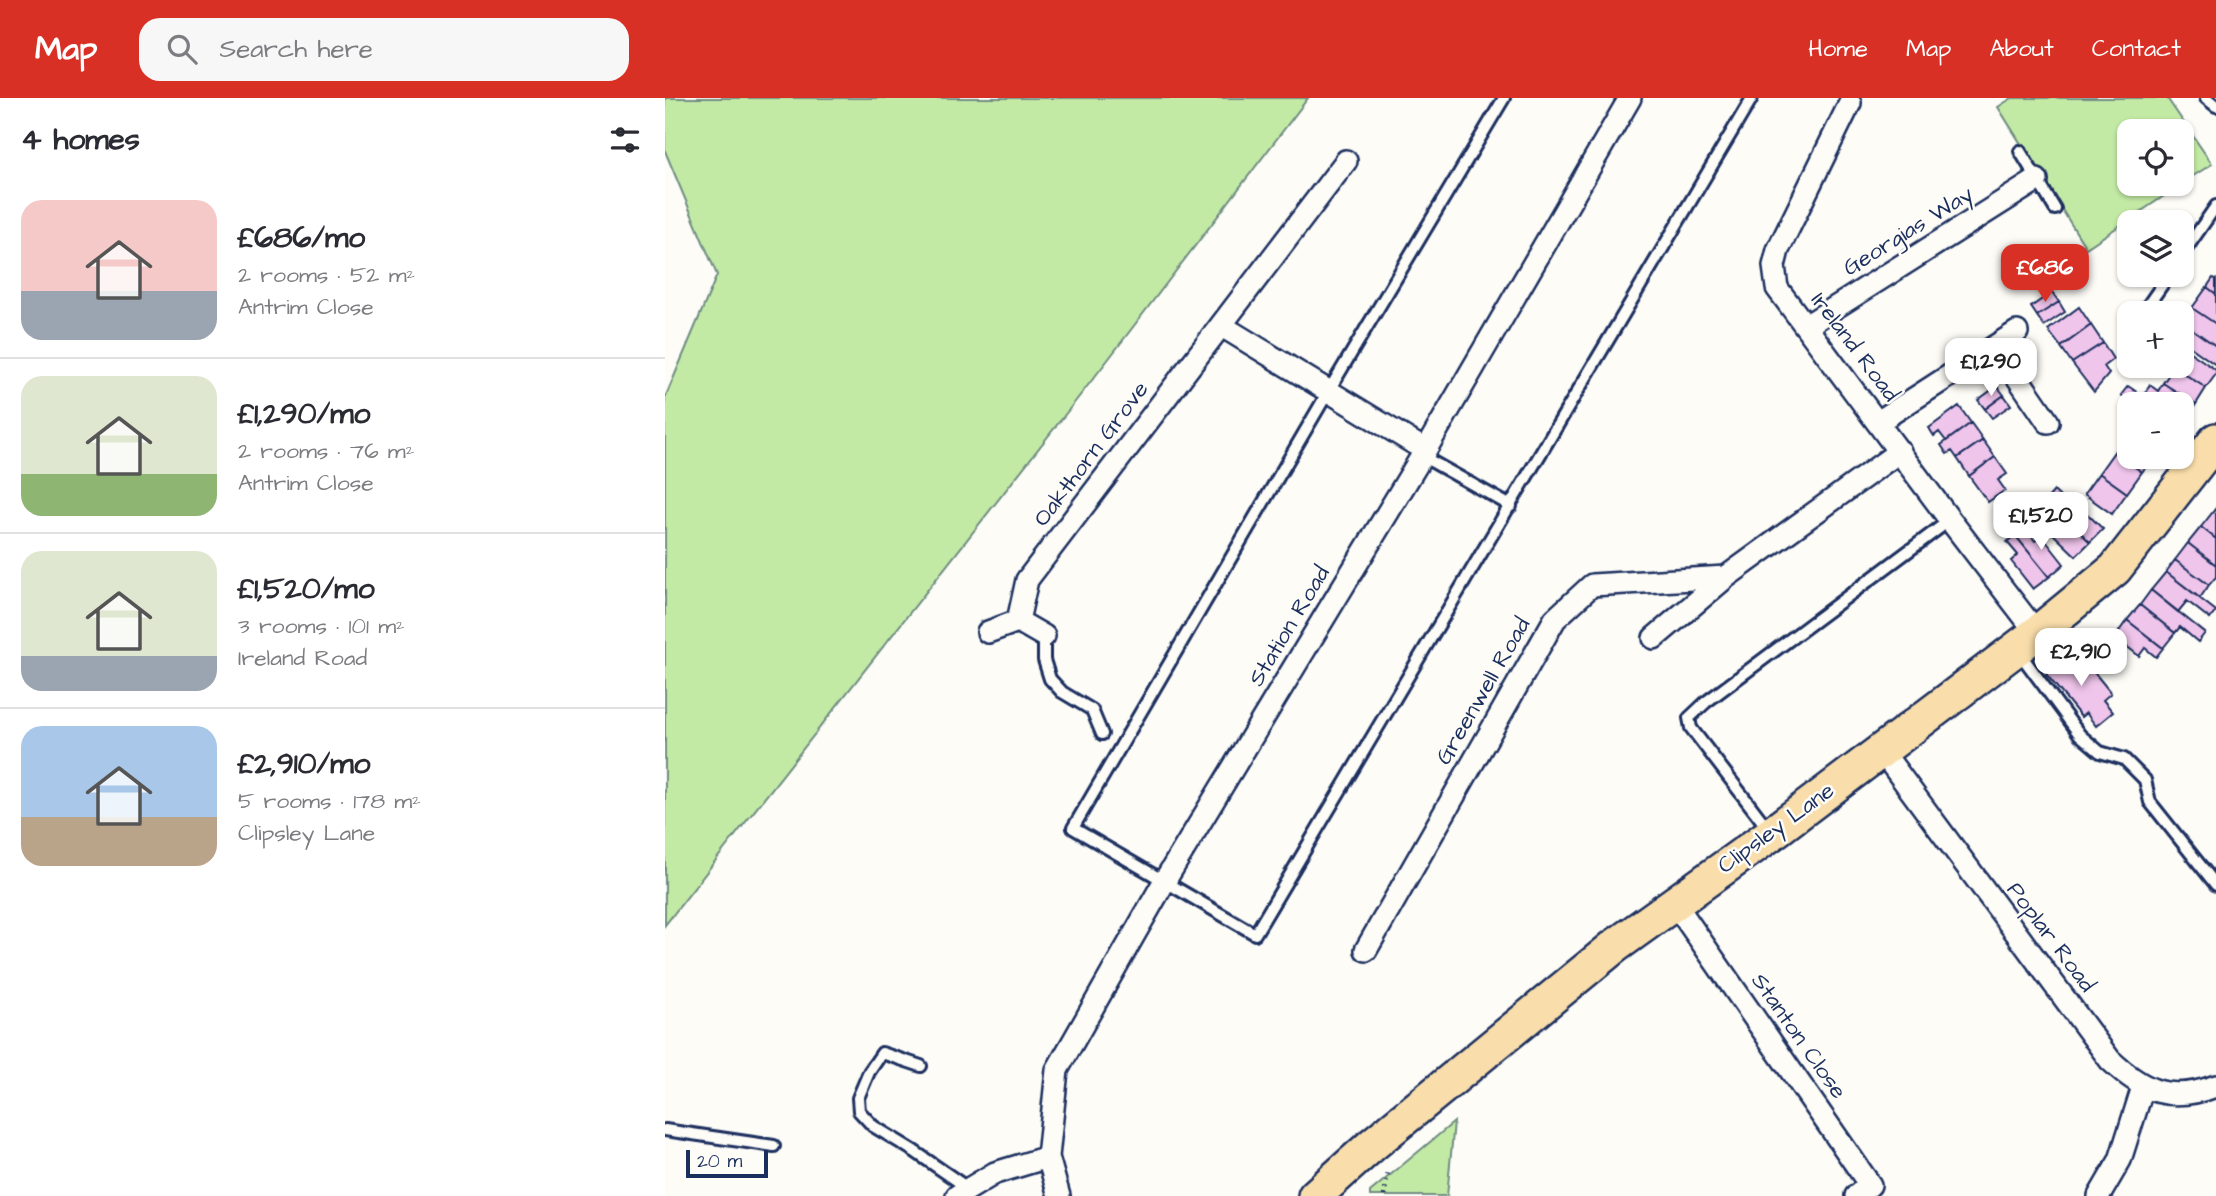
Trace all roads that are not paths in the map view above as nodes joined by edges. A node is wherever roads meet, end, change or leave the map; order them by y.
1 (1504, 98) edge
2 (1630, 98) edge
3 (1752, 98) edge
4 (2206, 98) edge
5 (1850, 103) dead end
6 (2216, 106) edge
7 (2020, 151) dead end
8 (1346, 161) dead end
9 (2037, 180) junction
10 (2216, 206) edge
11 (2055, 209) dead end
12 (2194, 238) edge
13 (1222, 326) junction
14 (1806, 326) junction
15 (2017, 332) dead end
16 (1996, 346) junction
17 (1328, 392) junction
18 (1878, 422) junction
19 (2048, 422) dead end
20 (2216, 440) edge
21 (1900, 451) junction
22 (1424, 453) junction
23 (1511, 506) junction
24 (1950, 520) junction
25 (1726, 577) junction
26 (1018, 621) junction
27 (988, 632) dead end
28 (1044, 636) joint
29 (1654, 638) dead end
30 (2027, 641) junction
31 (1102, 734) dead end
32 (1881, 751) junction
33 (1771, 834) junction
34 (1164, 882) junction
35 (2216, 885) edge
36 (1674, 902) junction
37 (1366, 950) dead end
38 (921, 1066) dead end
39 (2216, 1086) edge
40 (2143, 1087) junction
41 (665, 1130) edge
42 (774, 1146) dead end
43 (1048, 1157) junction
44 (963, 1192) edge
45 (1059, 1196) edge
46 (1315, 1196) edge
47 (1856, 1196) edge
48 (2099, 1196) edge

1 - 17 lane
2 - 22 street, Station Road
3 - 23 lane
4 - 6 lane
5 - 14 street, Ireland Road
7 - 9 lane
8 - 13 street, Oakthorn Grove
9 - 11 lane
9 - 14 street, Georgias Way
10 - 12 lane
13 - 17 street
13 - 26 street, Oakthorn Grove
14 - 18 street, Ireland Road
15 - 16 street
16 - 18 street
16 - 19 street
17 - 22 street
17 - 34 lane
18 - 21 street, Ireland Road
20 - 30 main road, Clipsley Lane
21 - 24 street, Ireland Road
21 - 25 street
22 - 23 lane
22 - 34 street, Station Road
23 - 34 lane
24 - 30 street, Ireland Road
24 - 33 lane
25 - 29 street
25 - 37 street, Greenwell Road
26 - 27 street
26 - 28 street
28 - 31 lane
30 - 32 main road, Clipsley Lane
30 - 35 lane
32 - 33 main road, Clipsley Lane
32 - 40 street, Poplar Road
33 - 36 main road, Clipsley Lane
34 - 43 street, Station Road
36 - 46 main road, Clipsley Lane
36 - 47 street, Stanton Close
38 - 44 lane
39 - 40 street, Poplar Road
40 - 48 street
41 - 42 lane
43 - 44 street
43 - 45 street, Station Road

